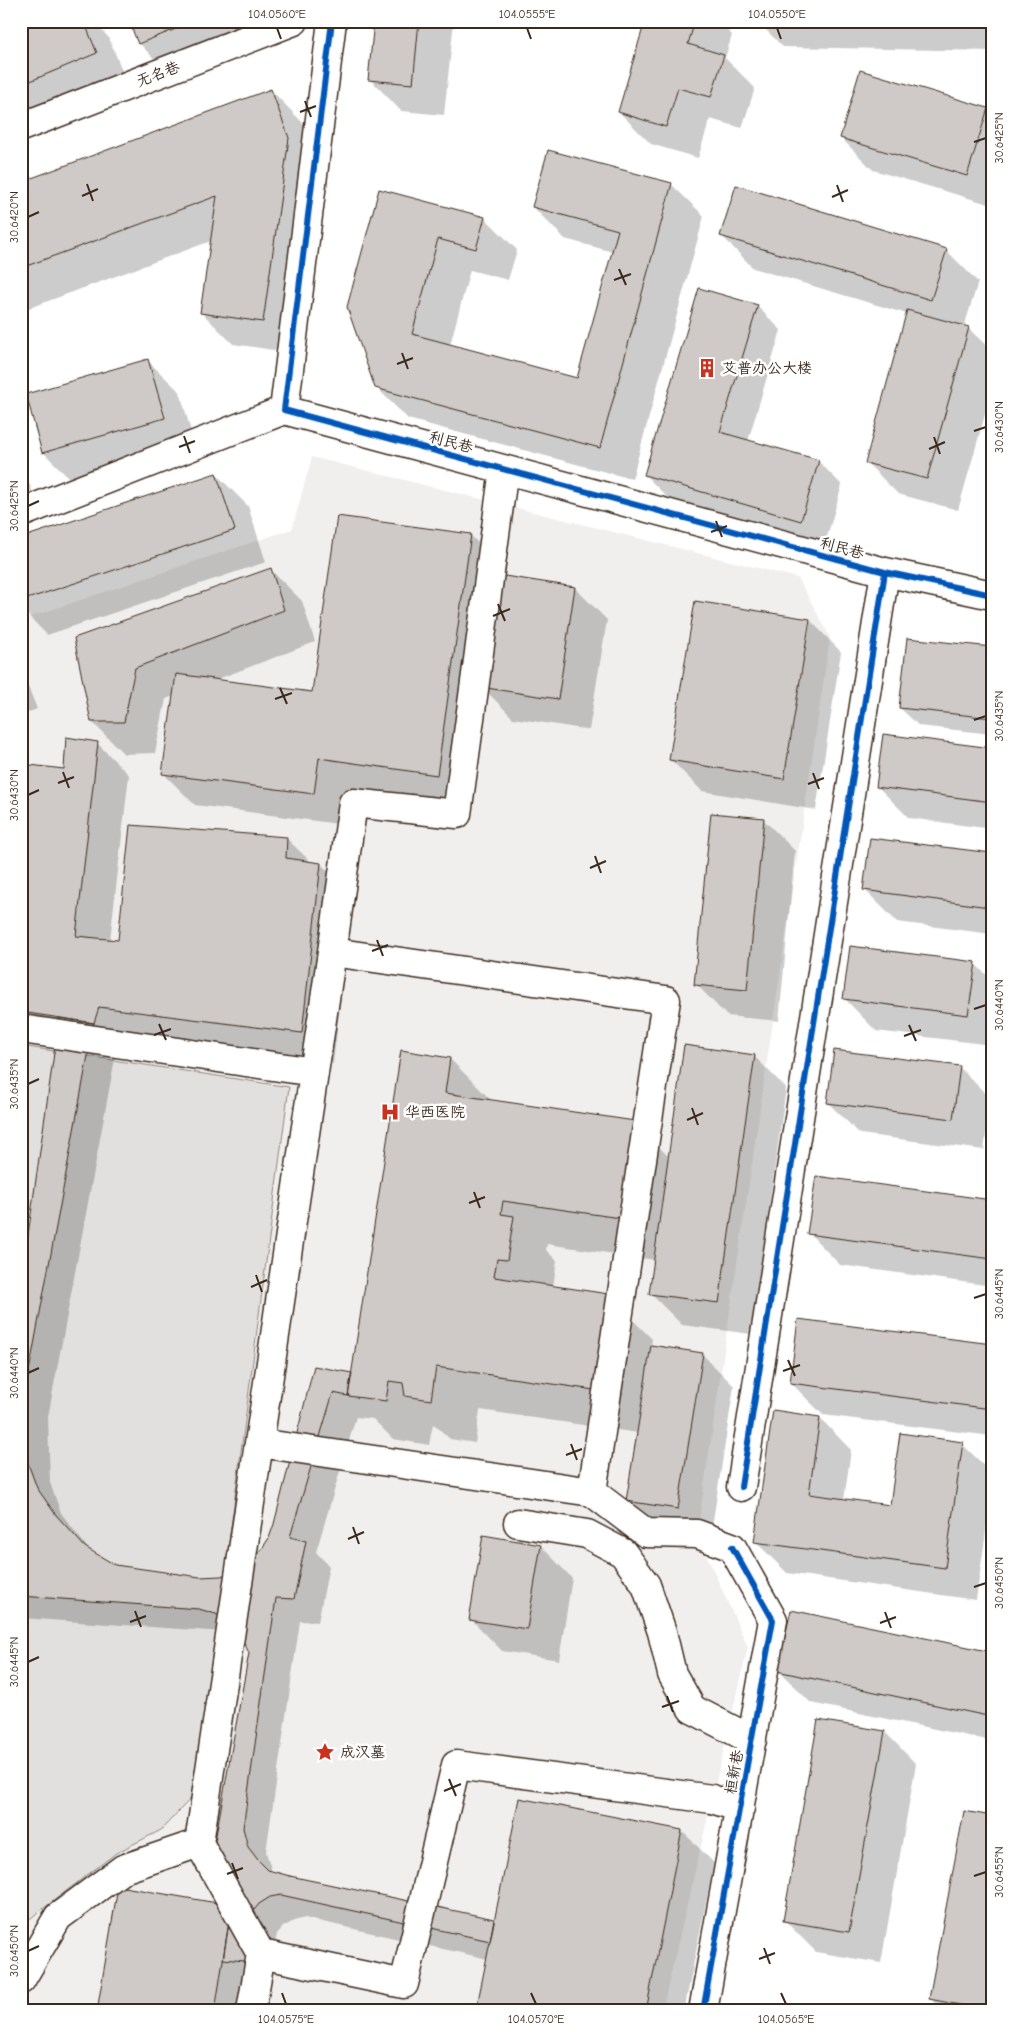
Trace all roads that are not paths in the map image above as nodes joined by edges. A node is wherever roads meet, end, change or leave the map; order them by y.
1 (294, 21) edge
2 (332, 21) edge
3 (21, 127) edge
4 (284, 410) junction
5 (504, 469) junction
6 (21, 513) edge
7 (885, 572) junction
8 (992, 595) edge
9 (332, 952) junction
10 (21, 1029) edge
11 (314, 1072) junction
12 (258, 1443) junction
13 (741, 1487) dead end
14 (592, 1492) junction
15 (518, 1523) dead end
16 (752, 1740) junction
17 (740, 1808) junction
18 (199, 1843) junction
19 (261, 1954) junction
20 (21, 1980) edge
21 (251, 2011) edge
22 (702, 2011) edge

1 - 3 street, 无名巷
2 - 4 street
4 - 5 street, 利民巷
4 - 6 street
5 - 7 street, 利民巷
5 - 9 street
7 - 8 street, 利民巷
7 - 13 street
9 - 11 street
9 - 14 street
10 - 11 street
11 - 12 street
12 - 14 street
12 - 18 street
14 - 16 street, 桓新巷
15 - 16 street
16 - 17 street, 桓新巷
17 - 19 street
17 - 22 street, 桓新巷
18 - 19 street
18 - 20 street
19 - 21 street

